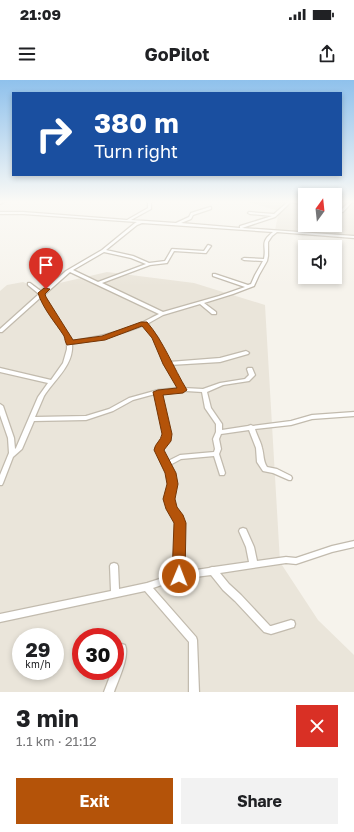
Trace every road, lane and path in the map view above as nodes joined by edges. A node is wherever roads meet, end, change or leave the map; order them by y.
1 (128, 230) edge
2 (255, 230) edge
3 (278, 231) junction
4 (354, 237) edge
5 (209, 246) dead end
6 (103, 252) junction
7 (244, 259) dead end
8 (265, 260) junction
9 (149, 264) junction
10 (70, 270) junction
11 (214, 275) dead end
12 (29, 284) dead end
13 (99, 284) junction
14 (249, 287) junction
15 (41, 293) junction
16 (201, 303) junction
17 (214, 313) dead end
18 (163, 314) junction
19 (144, 323) junction
20 (0, 331) edge
21 (70, 343) junction
22 (246, 353) dead end
23 (167, 364) junction
24 (250, 369) dead end
25 (0, 370) edge
26 (51, 382) junction
27 (183, 390) junction
28 (204, 391) junction
29 (158, 392) junction
30 (0, 406) edge
31 (354, 414) edge
32 (31, 419) junction
33 (251, 427) junction
34 (219, 432) junction
35 (13, 454) junction
36 (216, 454) junction
37 (167, 464) junction
38 (222, 473) dead end
39 (289, 478) dead end
40 (0, 483) edge
41 (243, 531) dead end
42 (354, 544) edge
43 (254, 564) junction
44 (114, 566) dead end
45 (212, 570) junction
46 (179, 576) junction
47 (147, 587) junction
48 (115, 594) junction
49 (0, 618) edge
50 (291, 624) dead end
51 (113, 680) edge
52 (109, 692) edge
53 (194, 692) edge

1 - 6 street
2 - 3 street
3 - 4 street
3 - 8 street
5 - 9 street
6 - 9 street
6 - 10 street
7 - 8 street
8 - 14 street
9 - 13 street
10 - 13 street
10 - 15 street
11 - 14 street
12 - 15 street
13 - 18 street
14 - 16 street
15 - 20 street
15 - 21 street
16 - 17 street
16 - 18 street
18 - 19 street
19 - 21 street
19 - 23 street
21 - 26 street
22 - 23 street
23 - 27 street
24 - 28 street
25 - 26 street
26 - 32 street
27 - 28 street
27 - 29 street
28 - 34 street
29 - 32 street
29 - 37 street
30 - 35 street
31 - 33 street
32 - 35 street
33 - 34 street
33 - 39 street
34 - 36 street
35 - 40 street
36 - 37 street
36 - 38 street
37 - 46 street
41 - 43 street
42 - 43 street
43 - 45 street
44 - 48 street
45 - 46 street
45 - 50 street
46 - 47 street
47 - 48 street
47 - 53 street
48 - 49 street
51 - 52 street

